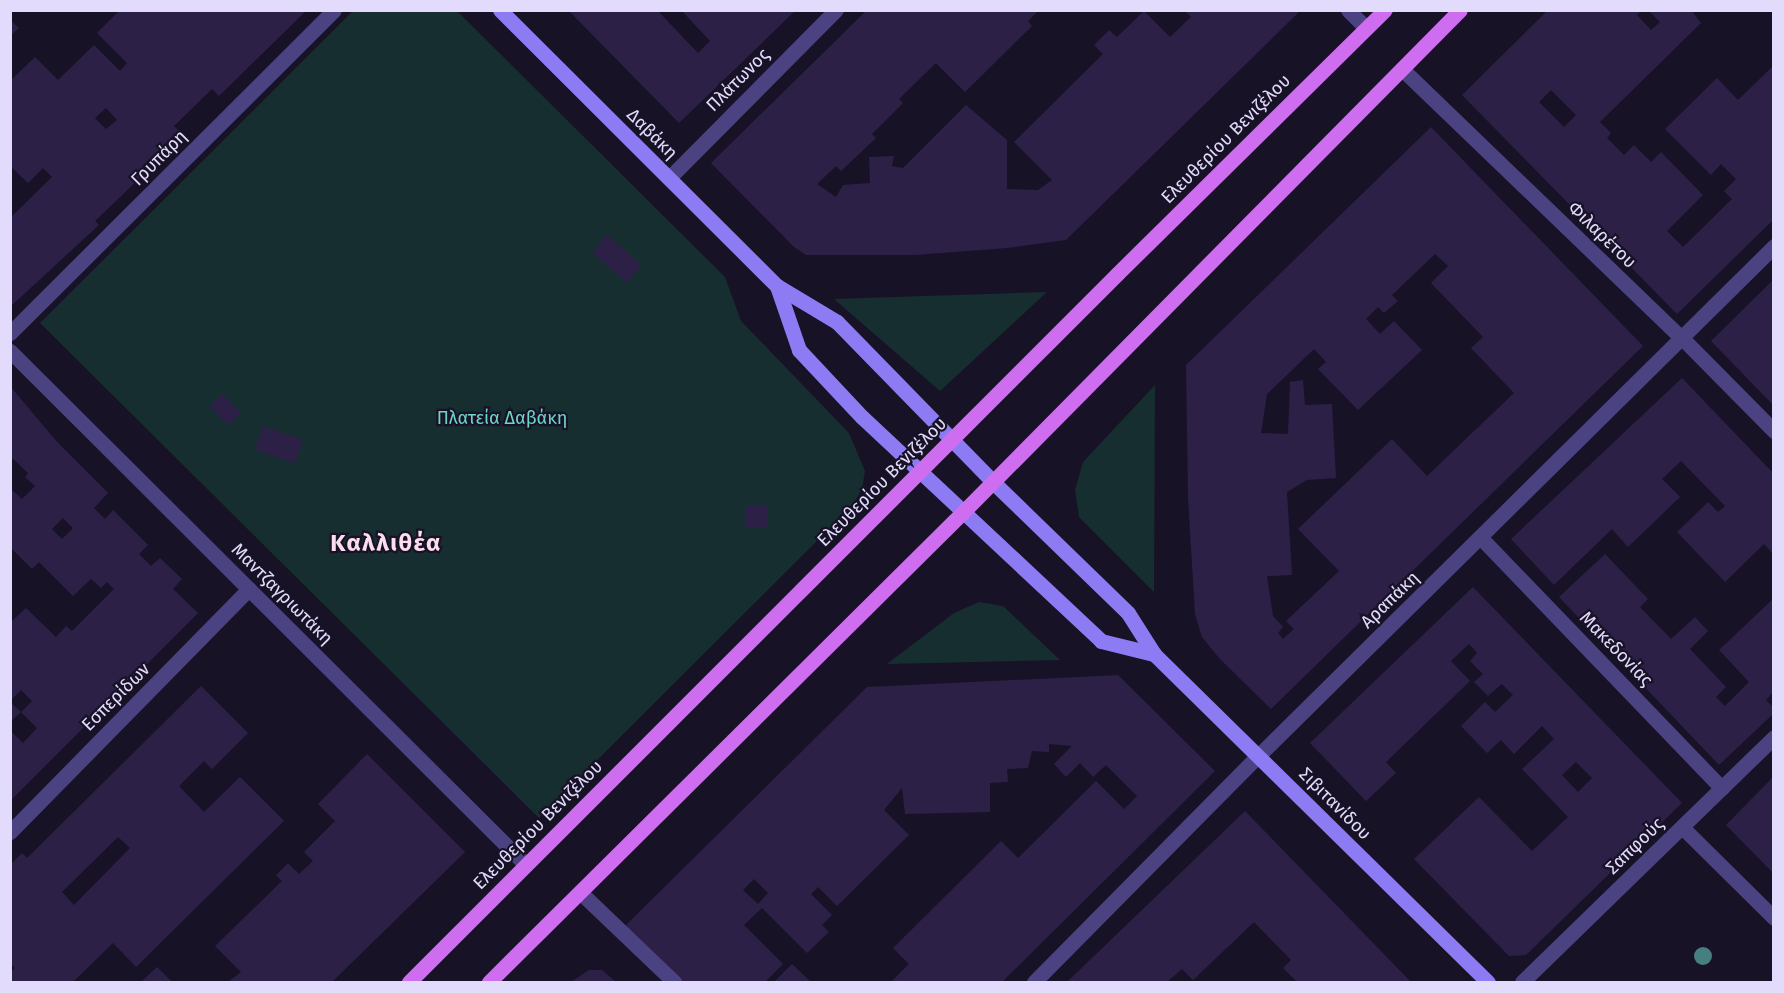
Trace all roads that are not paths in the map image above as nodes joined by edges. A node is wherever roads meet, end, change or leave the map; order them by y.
1 (334, 10) edge
2 (500, 10) edge
3 (836, 10) edge
4 (1348, 10) edge
5 (1384, 10) edge
6 (1460, 10) edge
7 (1366, 28) junction
8 (1402, 69) junction
9 (669, 178) junction
10 (1773, 246) edge
11 (777, 286) junction
12 (10, 333) edge
13 (1682, 338) junction
14 (10, 351) edge
15 (1773, 431) edge
16 (951, 440) junction
17 (920, 471) junction
18 (993, 482) junction
19 (963, 512) junction
20 (1481, 538) junction
21 (249, 589) junction
22 (1154, 654) junction
23 (1773, 736) edge
24 (1258, 755) junction
25 (1722, 788) junction
26 (1683, 828) junction
27 (10, 832) edge
28 (526, 865) junction
29 (581, 893) junction
30 (1773, 918) edge
31 (408, 982) edge
32 (489, 982) edge
33 (674, 982) edge
34 (1034, 982) edge
35 (1488, 982) edge
36 (1522, 982) edge

1 - 12 street, Γρυπάρη
2 - 9 main road, Δαβάκη
3 - 9 street, Πλάτωνος
4 - 7 street
5 - 7 main road, Ελευθερίου Βενιζέλου
6 - 8 main road
7 - 16 main road, Ελευθερίου Βενιζέλου
8 - 13 street, Φιλαρέτου
8 - 18 main road
9 - 11 main road, Δαβάκη
10 - 13 street, Αραπάκη
11 - 16 main road, Δαβάκη
11 - 17 main road, Δαβάκη
13 - 15 street, Φιλαρέτου
13 - 20 street, Αραπάκη
14 - 21 street, Μαντζαγριωτάκη
16 - 17 main road, Ελευθερίου Βενιζέλου
16 - 18 main road, Σιβιτανίδου
17 - 19 main road
17 - 28 main road, Ελευθερίου Βενιζέλου
18 - 19 main road
18 - 22 main road, Σιβιτανίδου
19 - 22 main road
19 - 29 main road
20 - 24 street, Αραπάκη
20 - 25 street, Μακεδονίας
21 - 27 street, Εσπερίδων
21 - 28 street, Μαντζαγριωτάκη
22 - 24 main road, Σιβιτανίδου
23 - 25 street, Σαπφούς
24 - 34 street, Αραπάκη
24 - 35 main road, Σιβιτανίδου
25 - 26 street, Σαπφούς
26 - 30 street
26 - 36 street, Σαπφούς
28 - 31 main road, Ελευθερίου Βενιζέλου
29 - 32 main road
29 - 33 street

